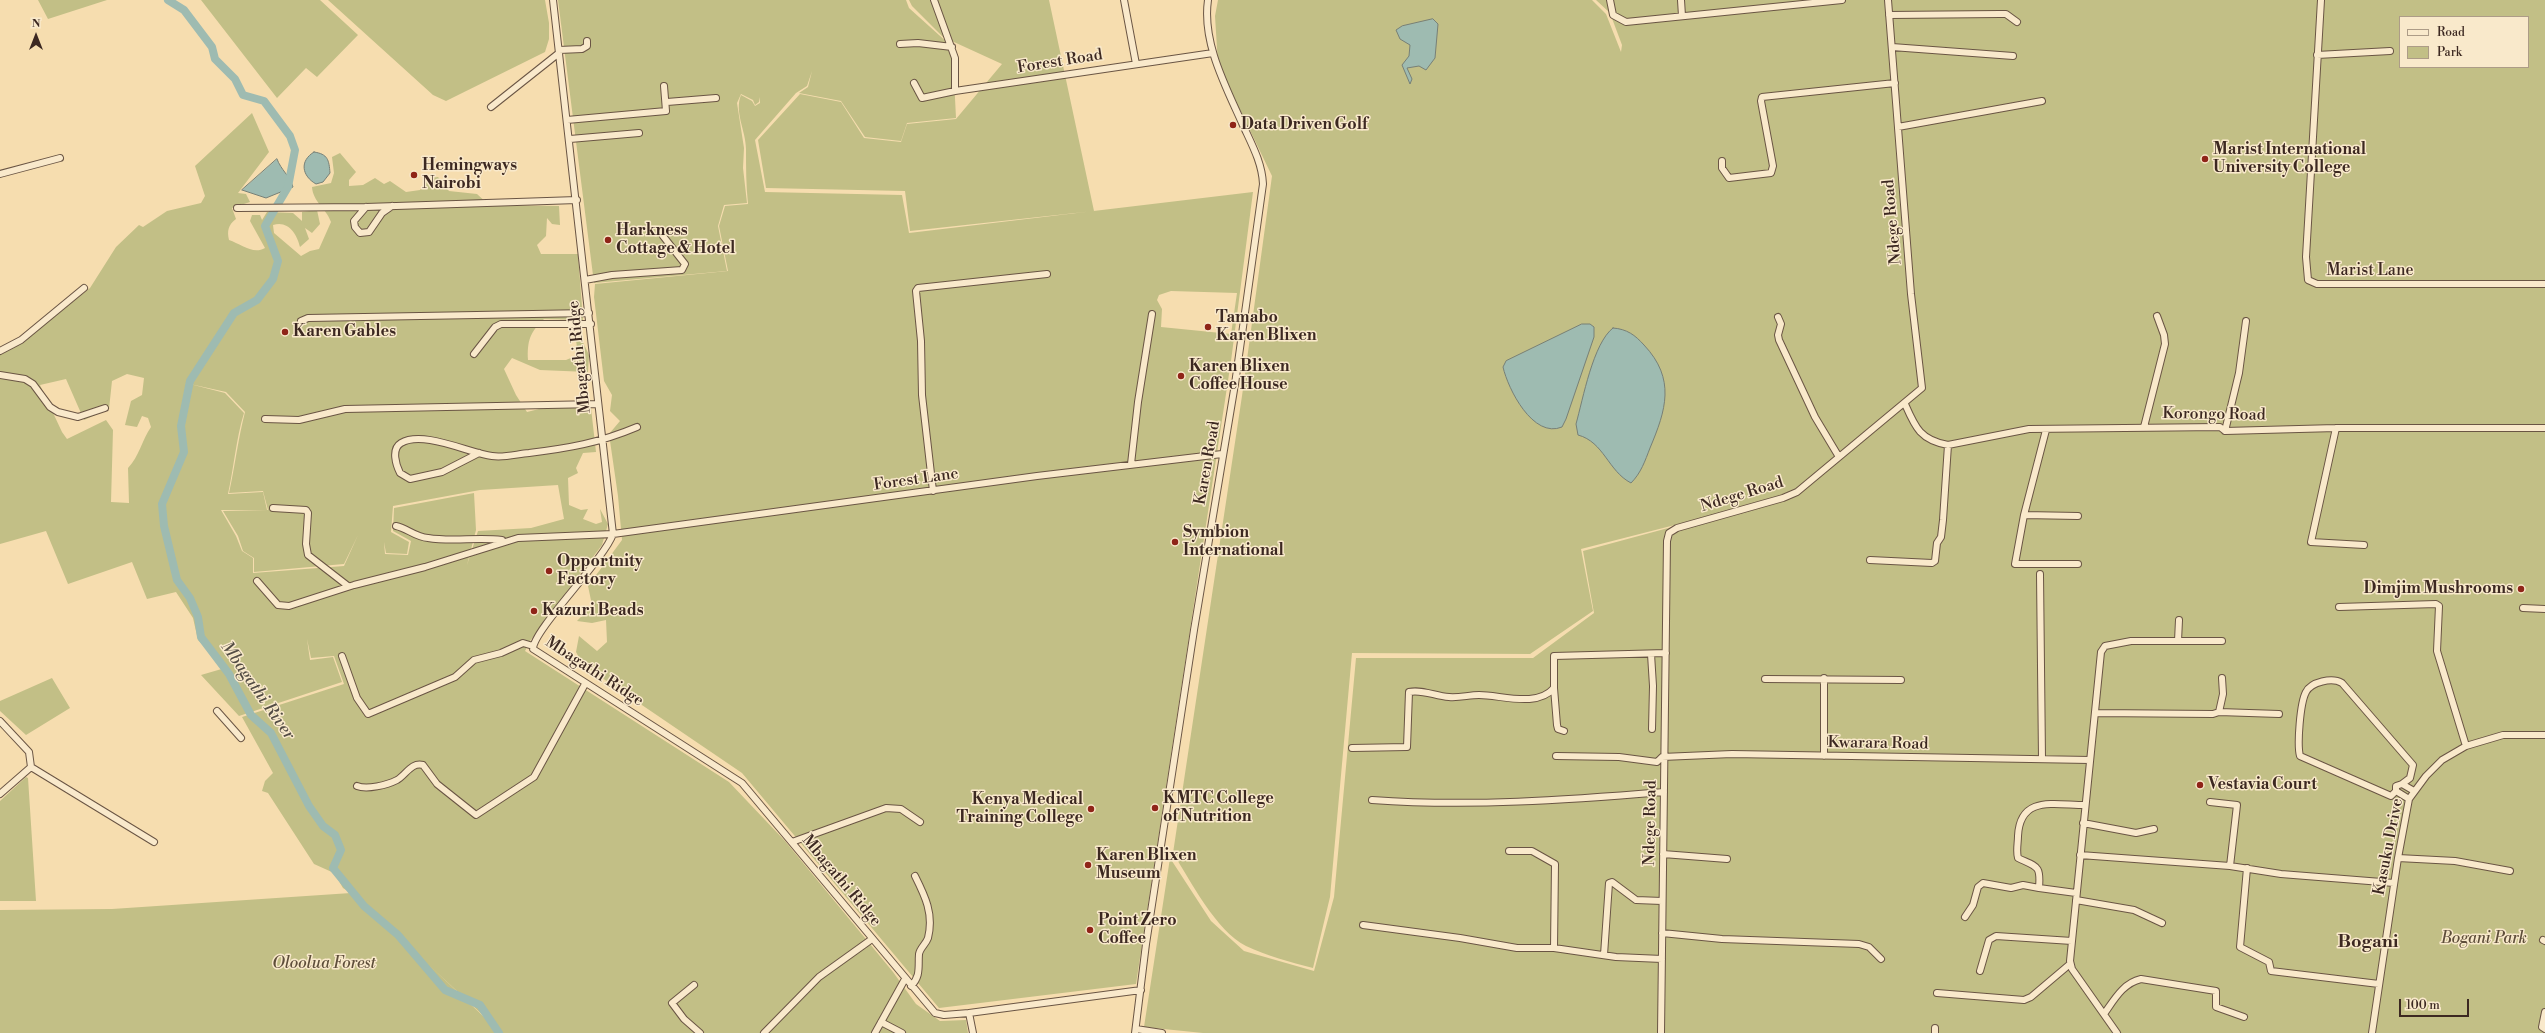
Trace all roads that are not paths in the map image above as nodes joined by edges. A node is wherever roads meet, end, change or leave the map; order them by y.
1 (553, 0) edge
2 (934, 0) edge
3 (1124, 0) edge
4 (1208, 0) edge
5 (1610, 0) edge
6 (1681, 0) edge
7 (1842, 0) edge
8 (1888, 0) edge
9 (2322, 0) edge
10 (1889, 15) junction
11 (1682, 16) junction
12 (2017, 22) dead end
13 (587, 41) dead end
14 (900, 44) dead end
15 (952, 47) junction
16 (1892, 47) junction
17 (559, 52) junction
18 (2390, 52) dead end
19 (1213, 53) junction
20 (2317, 55) junction
21 (2013, 56) dead end
22 (1136, 64) junction
23 (914, 83) dead end
24 (1895, 83) junction
25 (664, 86) dead end
26 (955, 91) junction
27 (716, 98) dead end
28 (2042, 101) dead end
29 (667, 102) junction
30 (491, 107) dead end
31 (567, 120) junction
32 (1898, 127) junction
33 (639, 133) dead end
34 (570, 139) junction
35 (60, 158) dead end
36 (1722, 160) dead end
37 (0, 174) edge
38 (577, 200) junction
39 (392, 206) junction
40 (366, 207) junction
41 (237, 208) dead end
42 (664, 236) dead end
43 (1047, 274) dead end
44 (585, 280) junction
45 (2545, 284) edge
46 (84, 288) dead end
47 (589, 314) junction
48 (1152, 314) dead end
49 (1778, 316) dead end
50 (2157, 316) dead end
51 (301, 321) dead end
52 (2246, 321) dead end
53 (591, 324) junction
54 (0, 351) edge
55 (474, 354) dead end
56 (0, 375) edge
57 (598, 404) junction
58 (1905, 404) junction
59 (105, 408) dead end
60 (265, 419) dead end
61 (637, 427) dead end
62 (2144, 427) junction
63 (2336, 428) junction
64 (2545, 428) edge
65 (2046, 430) junction
66 (2225, 431) junction
67 (602, 441) junction
68 (1948, 445) junction
69 (479, 453) junction
70 (1222, 454) junction
71 (1839, 457) junction
72 (1131, 464) junction
73 (933, 491) junction
74 (273, 508) dead end
75 (2024, 515) junction
76 (2078, 516) dead end
77 (396, 526) dead end
78 (613, 534) junction
79 (504, 540) junction
80 (2364, 545) dead end
81 (1870, 560) dead end
82 (2078, 564) dead end
83 (2040, 574) dead end
84 (257, 580) dead end
85 (348, 586) junction
86 (2339, 607) dead end
87 (2523, 608) dead end
88 (2545, 609) edge
89 (2179, 620) dead end
90 (2178, 641) junction
91 (2222, 641) dead end
92 (533, 646) junction
93 (1666, 653) junction
94 (1651, 654) junction
95 (342, 656) dead end
96 (1824, 678) junction
97 (2222, 678) dead end
98 (1765, 679) dead end
99 (1901, 680) dead end
100 (585, 684) junction
101 (1554, 688) junction
102 (217, 711) dead end
103 (2219, 712) junction
104 (2095, 713) junction
105 (2279, 714) dead end
106 (0, 721) edge
107 (1652, 729) dead end
108 (1564, 731) dead end
109 (2545, 735) edge
110 (241, 738) dead end
111 (2466, 746) junction
112 (1352, 748) dead end
113 (1556, 756) dead end
114 (1824, 756) junction
115 (1665, 758) junction
116 (2042, 759) junction
117 (2090, 760) junction
118 (31, 768) junction
119 (2402, 784) junction
120 (357, 786) dead end
121 (2396, 791) junction
122 (2414, 791) junction
123 (1664, 792) junction
124 (0, 794) edge
125 (2409, 799) junction
126 (1372, 800) dead end
127 (2210, 802) dead end
128 (2085, 805) junction
129 (920, 822) dead end
130 (2083, 823) junction
131 (2154, 829) dead end
132 (154, 842) dead end
133 (792, 842) junction
134 (1509, 851) dead end
135 (1663, 854) junction
136 (2080, 856) junction
137 (2398, 858) junction
138 (1727, 859) dead end
139 (2230, 866) junction
140 (2247, 868) junction
141 (2510, 871) dead end
142 (915, 876) dead end
143 (2394, 883) junction
144 (2039, 888) junction
145 (2076, 896) junction
146 (1662, 901) junction
147 (1965, 917) dead end
148 (2162, 923) dead end
149 (1363, 925) dead end
150 (1662, 933) junction
151 (872, 939) junction
152 (2072, 941) junction
153 (1554, 948) junction
154 (1604, 955) junction
155 (1662, 959) junction
156 (1881, 959) dead end
157 (2070, 964) junction
158 (1980, 971) dead end
159 (905, 979) junction
160 (2379, 984) junction
161 (694, 985) dead end
162 (911, 986) junction
163 (1142, 990) junction
164 (1937, 993) dead end
165 (2545, 1012) edge
166 (969, 1013) junction
167 (2104, 1014) junction
168 (2244, 1017) dead end
169 (881, 1022) junction
170 (2545, 1029) edge
171 (1136, 1031) edge
172 (700, 1033) edge
173 (764, 1033) edge
174 (875, 1033) edge
175 (902, 1033) edge
176 (973, 1033) edge
177 (1162, 1033) edge
178 (1661, 1033) edge
179 (2117, 1033) edge
180 (2372, 1033) edge

1 - 17 street, Mbagathi Ridge
2 - 15 street
3 - 22 street
4 - 19 street, Karen Road
5 - 11 street
6 - 11 street
7 - 11 street
8 - 10 street, Ndege Road
9 - 20 street, Marist Lane
10 - 12 street
10 - 16 street, Ndege Road
13 - 17 street
14 - 15 street
15 - 26 street
16 - 21 street
16 - 24 street, Ndege Road
17 - 30 street
17 - 31 street, Mbagathi Ridge
18 - 20 street
19 - 22 street, Forest Road
19 - 70 street, Karen Road
20 - 45 street, Marist Lane
22 - 26 street, Forest Road
23 - 26 street, Forest Road
24 - 32 street, Ndege Road
24 - 36 street
25 - 29 street
27 - 29 street
28 - 32 street
29 - 31 street
31 - 34 street, Mbagathi Ridge
32 - 58 street, Ndege Road
33 - 34 street
34 - 38 street, Mbagathi Ridge
35 - 37 street
38 - 39 street
38 - 44 street, Mbagathi Ridge
39 - 40 street
39 - 40 street
40 - 41 street
42 - 44 street
43 - 73 street
44 - 47 street, Mbagathi Ridge
46 - 54 street
47 - 51 street
47 - 53 street, Mbagathi Ridge
48 - 72 street
49 - 71 street
50 - 62 street
52 - 66 street
53 - 55 street
53 - 57 street, Mbagathi Ridge
56 - 59 street
57 - 60 street
57 - 67 street, Mbagathi Ridge
58 - 68 street
58 - 71 street, Ndege Road
61 - 67 street
62 - 65 street, Korongo Road
62 - 66 street, Korongo Road
63 - 64 street, Korongo Road
63 - 66 street, Korongo Road
63 - 80 street
65 - 68 street, Korongo Road
65 - 75 street
67 - 69 street
67 - 78 street, Mbagathi Ridge
68 - 81 street
69 - 69 street
70 - 72 street, Forest Lane
70 - 163 street, Karen Road
71 - 93 street, Ndege Road
72 - 73 street, Forest Lane
73 - 78 street, Forest Lane
74 - 85 street
75 - 76 street
75 - 82 street
77 - 79 street
78 - 79 street, Forest Lane
78 - 92 street, Mbagathi Ridge
79 - 85 street
83 - 116 street
84 - 85 street
86 - 111 street
87 - 88 street
89 - 90 street
90 - 91 street
90 - 104 street
92 - 95 street
92 - 100 street, Mbagathi Ridge
93 - 94 street
93 - 115 street, Ndege Road
94 - 101 street
94 - 107 street
96 - 98 street
96 - 99 street
96 - 114 street
97 - 103 street
100 - 120 street
100 - 133 street, Mbagathi Ridge
101 - 108 street
101 - 112 street
102 - 110 street
103 - 104 street
103 - 105 street
104 - 117 street
106 - 118 street
109 - 111 street, Kasuku Drive
111 - 122 street, Kasuku Drive
113 - 115 street, Kwarara Road
114 - 115 street, Kwarara Road
114 - 116 street, Kwarara Road
115 - 123 street, Ndege Road
116 - 117 street, Kwarara Road
117 - 128 street
118 - 124 street
118 - 132 street
119 - 121 street
119 - 121 street
119 - 122 street
121 - 125 street
122 - 125 street, Kasuku Drive
123 - 126 street
123 - 135 street, Ndege Road
125 - 137 street, Kasuku Drive
127 - 139 street
128 - 130 street
128 - 144 street
129 - 133 street
130 - 131 street
130 - 136 street
133 - 151 street, Mbagathi Ridge
134 - 153 street
135 - 138 street
135 - 146 street, Ndege Road
136 - 139 street
136 - 145 street
137 - 141 street
137 - 143 street, Kasuku Drive
139 - 140 street
140 - 143 street
140 - 160 street
142 - 162 street
143 - 160 street, Kasuku Drive
144 - 145 street
144 - 147 street
145 - 148 street
145 - 152 street
146 - 150 street, Ndege Road
146 - 154 street
149 - 153 street
150 - 155 street, Ndege Road
150 - 156 street
151 - 159 street, Mbagathi Ridge
151 - 173 street
152 - 157 street
152 - 158 street
153 - 154 street
154 - 155 street
155 - 178 street, Ndege Road
157 - 164 street
157 - 167 street
159 - 162 street, Mbagathi Ridge
159 - 169 street
160 - 180 street, Kasuku Drive
161 - 172 street
162 - 166 street, Mbagathi Ridge
163 - 166 street, Mbagathi Ridge
163 - 171 street, Karen Road
165 - 170 street
166 - 176 street
167 - 168 street
167 - 179 street
169 - 174 street
169 - 175 street
171 - 177 street

